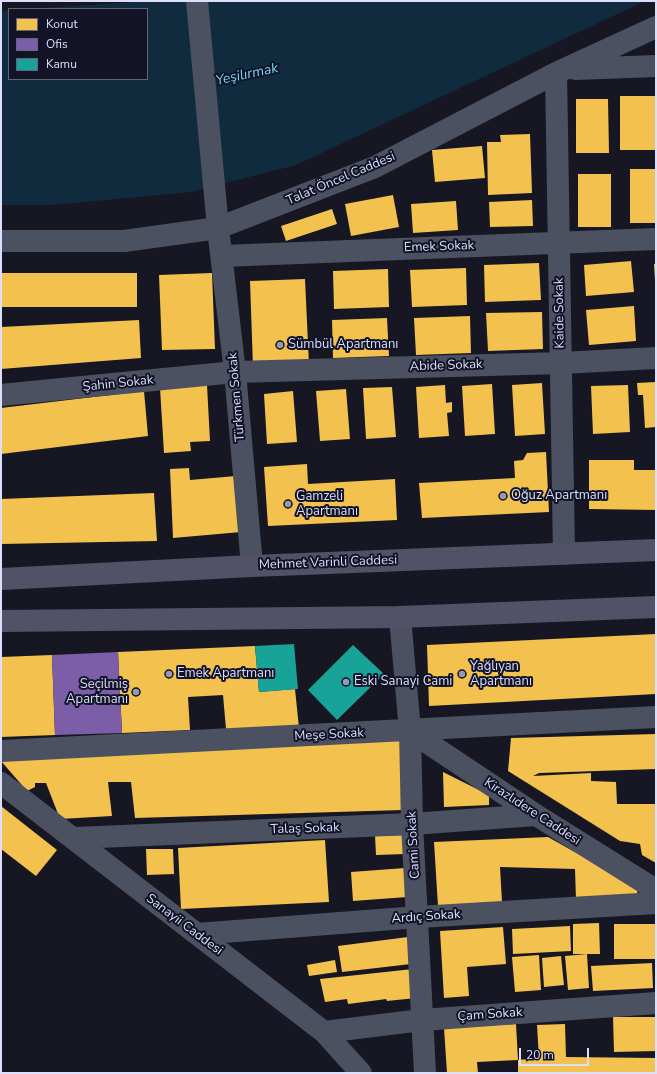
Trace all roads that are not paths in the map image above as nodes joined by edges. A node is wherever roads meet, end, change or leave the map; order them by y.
1 (197, 1) edge
2 (656, 27) edge
3 (656, 66) edge
4 (561, 71) junction
5 (218, 228) junction
6 (656, 239) edge
7 (1, 241) edge
8 (559, 242) junction
9 (222, 256) junction
10 (656, 358) edge
11 (561, 363) junction
12 (235, 372) junction
13 (1, 396) edge
14 (656, 550) edge
15 (564, 554) junction
16 (252, 566) junction
17 (1, 579) edge
18 (656, 607) edge
19 (400, 617) junction
20 (1, 621) edge
21 (656, 717) edge
22 (410, 731) junction
23 (1, 751) edge
24 (1, 783) edge
25 (536, 815) junction
26 (412, 824) junction
27 (74, 838) junction
28 (656, 890) edge
29 (656, 903) edge
30 (418, 917) junction
31 (197, 934) junction
32 (656, 1003) edge
33 (422, 1020) junction
34 (324, 1032) junction
35 (361, 1073) edge
36 (425, 1073) edge

1 - 5 street, Türkmen Sokak
2 - 4 street, Talat Öncel Caddesi
3 - 4 street
4 - 5 street, Talat Öncel Caddesi
4 - 8 street, Kaide Sokak
5 - 7 street, Talat Öncel Caddesi
5 - 9 street, Türkmen Sokak
6 - 8 street, Emek Sokak
8 - 9 street, Emek Sokak
8 - 11 street, Kaide Sokak
9 - 12 street, Türkmen Sokak
10 - 11 street, Abide Sokak
11 - 12 street, Abide Sokak
11 - 15 street, Kaide Sokak
12 - 13 street, Şahin Sokak
12 - 16 street, Türkmen Sokak
14 - 15 main road, Mehmet Varinli Caddesi
15 - 16 main road, Mehmet Varinli Caddesi
16 - 17 main road, Mehmet Varinli Caddesi
18 - 19 main road
19 - 20 main road
19 - 22 street, Cami Sokak
21 - 22 street, Meşe Sokak
22 - 23 street, Meşe Sokak
22 - 25 street, Kirazlıdere Caddesi
22 - 26 street, Cami Sokak
24 - 27 street, Sanayii Caddesi
25 - 26 street, Talaş Sokak
25 - 28 street, Kirazlıdere Caddesi
26 - 27 street, Talaş Sokak
26 - 30 street, Cami Sokak
27 - 31 street, Sanayii Caddesi
29 - 30 street, Ardıç Sokak
30 - 31 street, Ardıç Sokak
30 - 33 street, Cami Sokak
31 - 34 street, Sanayii Caddesi
32 - 33 street, Çam Sokak
33 - 34 street, Çam Sokak
33 - 36 street, Cami Sokak
34 - 35 street, Sanayii Caddesi

